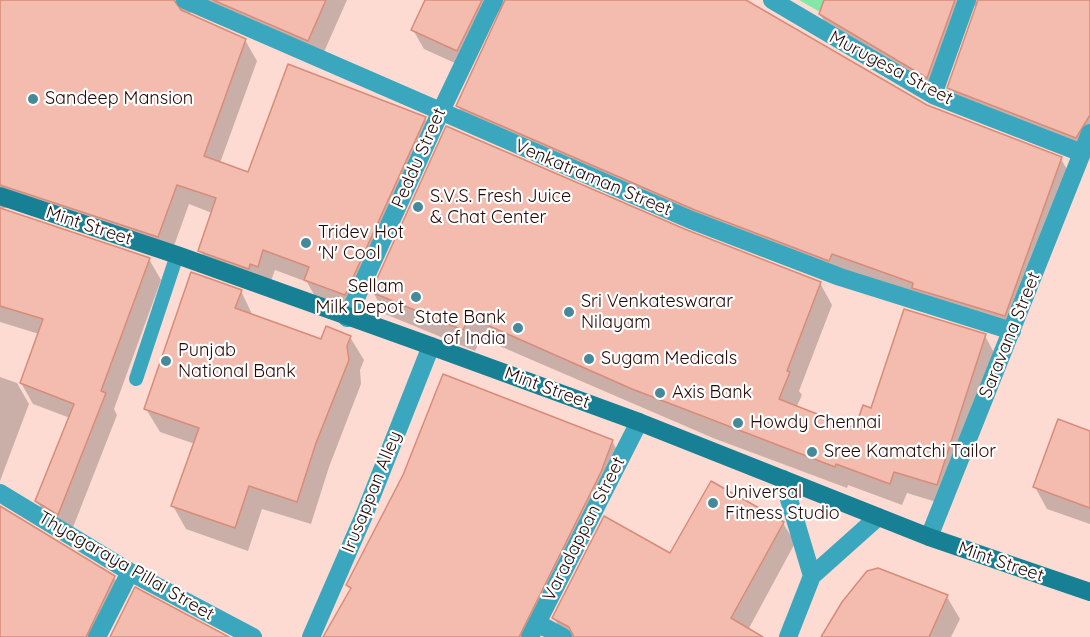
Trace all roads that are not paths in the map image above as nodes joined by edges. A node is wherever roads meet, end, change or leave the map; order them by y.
1 (185, 0) edge
2 (495, 0) edge
3 (772, 0) edge
4 (967, 0) edge
5 (933, 95) junction
6 (440, 112) junction
7 (1090, 133) edge
8 (1082, 153) junction
9 (0, 196) edge
10 (177, 255) junction
11 (347, 318) junction
12 (1012, 331) junction
13 (430, 346) junction
14 (136, 379) dead end
15 (639, 422) junction
16 (783, 478) junction
17 (0, 493) edge
18 (878, 518) junction
19 (928, 537) junction
20 (130, 572) junction
21 (812, 576) junction
22 (1090, 592) edge
23 (533, 630) edge
24 (97, 637) edge
25 (253, 637) edge
26 (311, 637) edge
27 (563, 637) edge
28 (788, 637) edge

1 - 6 street, Venkatraman Street
2 - 6 street, Peddu Street
3 - 5 street, Murugesa Street
4 - 5 street
5 - 8 street, Murugesa Street
6 - 11 street, Peddu Street
6 - 12 street, Venkatraman Street
7 - 8 street, Saravana Street
8 - 12 street, Saravana Street
9 - 10 street, Mint Street
10 - 11 street, Mint Street
10 - 14 lane
11 - 13 street, Mint Street
12 - 19 street, Saravana Street
13 - 15 street, Mint Street
13 - 26 street, Irusappan Alley
15 - 16 street, Mint Street
15 - 23 street, Varadappan Street
16 - 18 street, Mint Street
16 - 21 street
17 - 20 street, Thyagaraya Pillai Street
18 - 19 street, Mint Street
18 - 21 street
19 - 22 street, Mint Street
20 - 24 street
20 - 25 street, Thyagaraya Pillai Street
21 - 28 street
23 - 27 street

